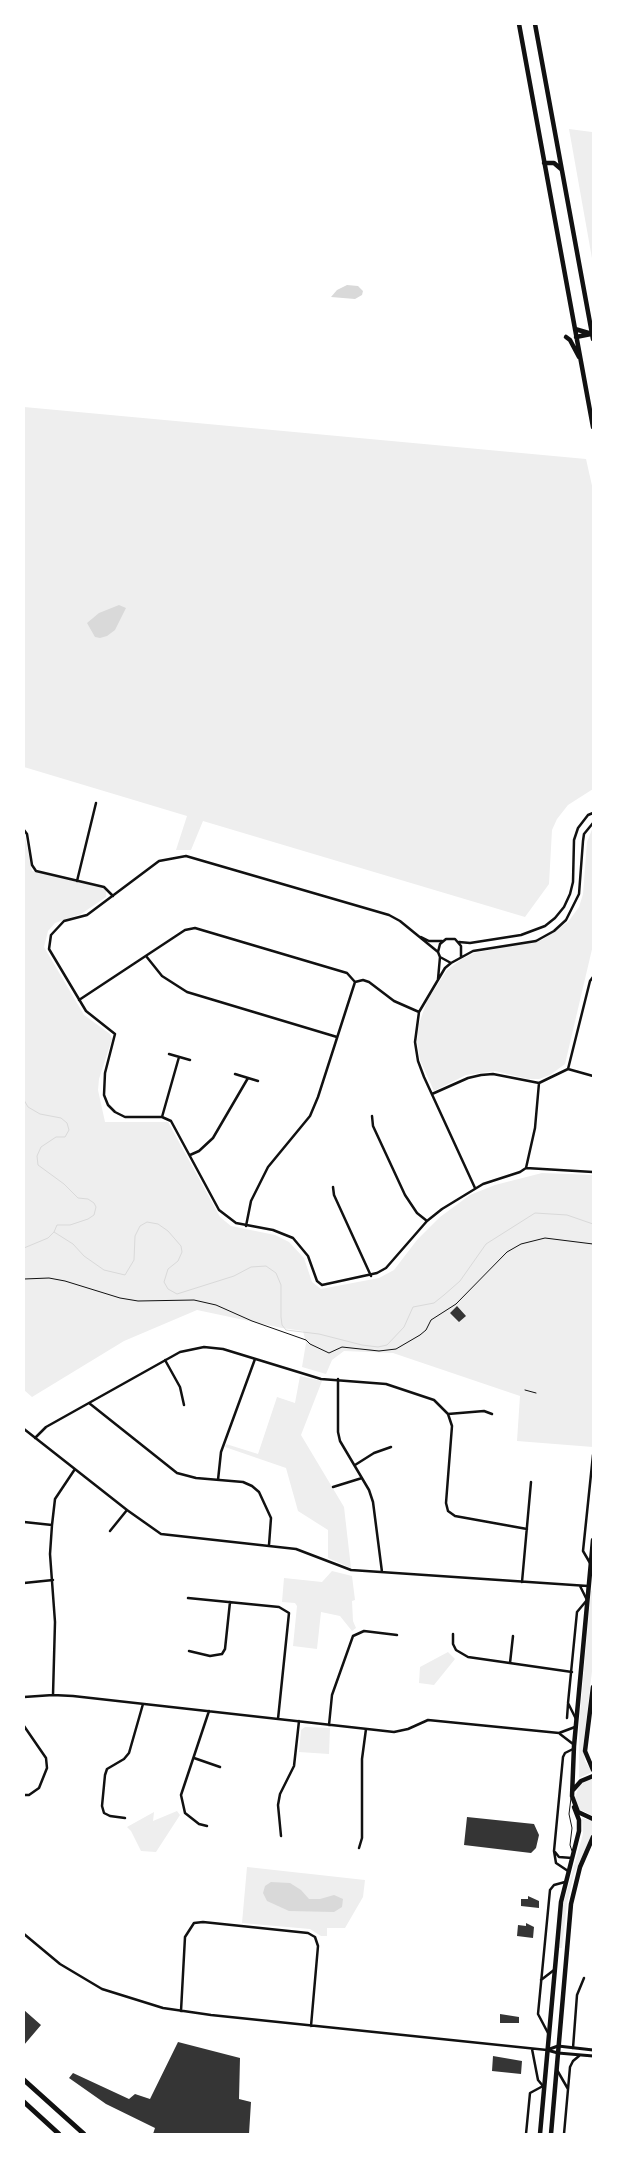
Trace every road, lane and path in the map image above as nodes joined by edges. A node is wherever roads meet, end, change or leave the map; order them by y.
1 (519, 24) edge
2 (535, 24) edge
3 (544, 164) junction
4 (562, 170) junction
5 (575, 329) junction
6 (592, 334) edge
7 (566, 337) dead end
8 (576, 337) junction
9 (593, 339) edge
10 (580, 358) junction
11 (593, 427) edge
12 (96, 803) dead end
13 (593, 813) edge
14 (593, 823) edge
15 (24, 830) edge
16 (77, 881) junction
17 (113, 896) junction
18 (417, 935) junction
19 (443, 941) junction
20 (459, 942) junction
21 (438, 952) junction
22 (146, 956) junction
23 (460, 957) junction
24 (440, 958) junction
25 (451, 963) junction
26 (593, 977) edge
27 (438, 980) junction
28 (355, 982) junction
29 (79, 1000) junction
30 (419, 1012) junction
31 (337, 1037) junction
32 (168, 1054) dead end
33 (179, 1057) junction
34 (190, 1060) dead end
35 (568, 1069) junction
36 (234, 1074) dead end
37 (593, 1076) edge
38 (248, 1078) junction
39 (258, 1081) dead end
40 (539, 1084) junction
41 (432, 1094) junction
42 (372, 1116) dead end
43 (162, 1117) junction
44 (190, 1155) junction
45 (526, 1168) junction
46 (593, 1172) edge
47 (334, 1187) dead end
48 (475, 1188) junction
49 (427, 1220) junction
50 (246, 1226) junction
51 (593, 1244) edge
52 (371, 1276) junction
53 (24, 1279) edge
54 (254, 1358) junction
55 (165, 1360) junction
56 (338, 1380) junction
57 (526, 1390) dead end
58 (536, 1393) dead end
59 (89, 1403) junction
60 (184, 1405) dead end
61 (448, 1414) junction
62 (492, 1414) dead end
63 (24, 1429) edge
64 (35, 1438) junction
65 (391, 1447) dead end
66 (593, 1455) edge
67 (355, 1466) junction
68 (75, 1469) junction
69 (362, 1478) junction
70 (218, 1480) junction
71 (531, 1482) dead end
72 (333, 1487) dead end
73 (127, 1510) junction
74 (24, 1522) edge
75 (52, 1525) junction
76 (527, 1529) junction
77 (110, 1531) dead end
78 (593, 1540) edge
79 (269, 1545) junction
80 (591, 1564) junction
81 (382, 1572) junction
82 (53, 1580) junction
83 (522, 1582) junction
84 (24, 1583) edge
85 (580, 1586) junction
86 (592, 1586) edge
87 (188, 1598) dead end
88 (587, 1600) junction
89 (230, 1602) junction
90 (453, 1634) dead end
91 (397, 1635) dead end
92 (513, 1636) dead end
93 (189, 1651) dead end
94 (510, 1663) junction
95 (572, 1672) junction
96 (593, 1687) edge
97 (53, 1695) junction
98 (24, 1697) edge
99 (568, 1703) junction
100 (143, 1704) junction
101 (209, 1712) junction
102 (567, 1718) dead end
103 (278, 1719) junction
104 (576, 1720) junction
105 (299, 1721) junction
106 (329, 1725) junction
107 (24, 1726) edge
108 (576, 1727) junction
109 (366, 1729) junction
110 (559, 1733) junction
111 (574, 1747) junction
112 (194, 1758) junction
113 (220, 1766) dead end
114 (593, 1770) edge
115 (593, 1776) edge
116 (572, 1794) junction
117 (24, 1795) edge
118 (574, 1807) junction
119 (125, 1818) dead end
120 (593, 1819) edge
121 (207, 1826) dead end
122 (281, 1836) dead end
123 (593, 1837) edge
124 (593, 1845) edge
125 (359, 1848) dead end
126 (588, 1849) junction
127 (554, 1851) junction
128 (572, 1856) junction
129 (568, 1871) junction
130 (565, 1882) junction
131 (24, 1934) edge
132 (554, 1970) junction
133 (584, 1978) dead end
134 (541, 1980) junction
135 (181, 2011) junction
136 (311, 2026) junction
137 (548, 2032) junction
138 (558, 2046) junction
139 (573, 2048) junction
140 (532, 2049) junction
141 (547, 2050) junction
142 (593, 2050) edge
143 (558, 2053) junction
144 (580, 2055) junction
145 (593, 2056) edge
146 (556, 2069) junction
147 (24, 2080) edge
148 (543, 2086) junction
149 (568, 2089) junction
150 (24, 2102) edge
151 (60, 2134) edge
152 (84, 2134) edge
153 (526, 2134) edge
154 (540, 2134) edge
155 (551, 2134) edge
156 (564, 2134) edge

1 - 3 main road
2 - 4 main road
3 - 4 main road
3 - 5 main road
4 - 6 main road
5 - 6 main road
5 - 8 main road
6 - 8 main road
6 - 9 main road
7 - 10 main road
8 - 10 main road
10 - 11 main road
12 - 16 street
13 - 20 street
14 - 23 street
15 - 16 street
16 - 17 street
17 - 18 street
17 - 29 street
18 - 19 street
18 - 21 street
19 - 20 street
19 - 21 street
20 - 23 street
21 - 24 street
22 - 28 street
22 - 29 street
22 - 31 street
23 - 25 street
24 - 25 street
24 - 27 street
25 - 27 street
26 - 35 street
27 - 30 street
28 - 30 street
28 - 31 street
29 - 43 street
30 - 41 street
31 - 50 street
32 - 33 street
33 - 34 street
33 - 43 street
35 - 37 street
35 - 40 street
36 - 38 street
38 - 39 street
38 - 44 street
40 - 41 street
40 - 45 street
41 - 48 street
42 - 49 street
43 - 44 street
44 - 50 street
45 - 46 street
45 - 48 street
47 - 52 street
48 - 49 street
49 - 52 street
50 - 52 street
51 - 53 path
54 - 55 street
54 - 56 street
54 - 70 street
55 - 59 street
55 - 60 street
56 - 61 street
56 - 67 street
57 - 58 path
59 - 64 street
59 - 70 street
61 - 62 street
61 - 76 street
63 - 64 street
64 - 68 street
65 - 67 street
66 - 80 street
67 - 69 street
68 - 73 street
68 - 75 street
69 - 72 street
69 - 81 street
70 - 79 street
71 - 76 street
73 - 77 street
73 - 79 street
74 - 75 street
75 - 82 street
76 - 83 street
78 - 80 main road
79 - 81 street
80 - 86 main road
81 - 83 street
82 - 84 street
82 - 97 street
83 - 85 street
85 - 86 street
85 - 88 street
86 - 88 main road
87 - 89 street
88 - 95 street
88 - 104 main road
89 - 93 street
89 - 103 street
90 - 94 street
91 - 106 street
92 - 94 street
94 - 95 street
95 - 99 street
96 - 114 main road
97 - 98 street
97 - 100 street
99 - 102 street
99 - 104 street
100 - 101 street
100 - 119 street
101 - 103 street
101 - 112 street
103 - 105 street
104 - 108 main road
105 - 106 street
105 - 122 street
106 - 109 street
107 - 117 street
108 - 110 street
108 - 111 main road
109 - 110 street
109 - 125 street
110 - 111 street
111 - 116 main road
111 - 127 street
112 - 113 street
112 - 121 street
115 - 116 main road
116 - 118 main road
116 - 128 lane
118 - 120 main road
118 - 128 main road
123 - 126 main road
124 - 126 lane
126 - 138 main road
127 - 128 street
127 - 129 street
128 - 129 main road
129 - 130 main road
130 - 132 main road
130 - 134 street
131 - 135 street
132 - 134 street
132 - 137 main road
133 - 139 street
134 - 137 street
135 - 136 street
135 - 136 street
136 - 140 street
137 - 141 main road
138 - 139 street
138 - 141 street
138 - 143 main road
139 - 142 street
140 - 141 street
140 - 148 street
141 - 143 street
141 - 148 main road
143 - 144 street
143 - 146 main road
144 - 145 street
144 - 149 street
146 - 149 street
146 - 155 main road
147 - 152 highway
148 - 153 street
148 - 154 main road
149 - 156 street
150 - 151 highway

